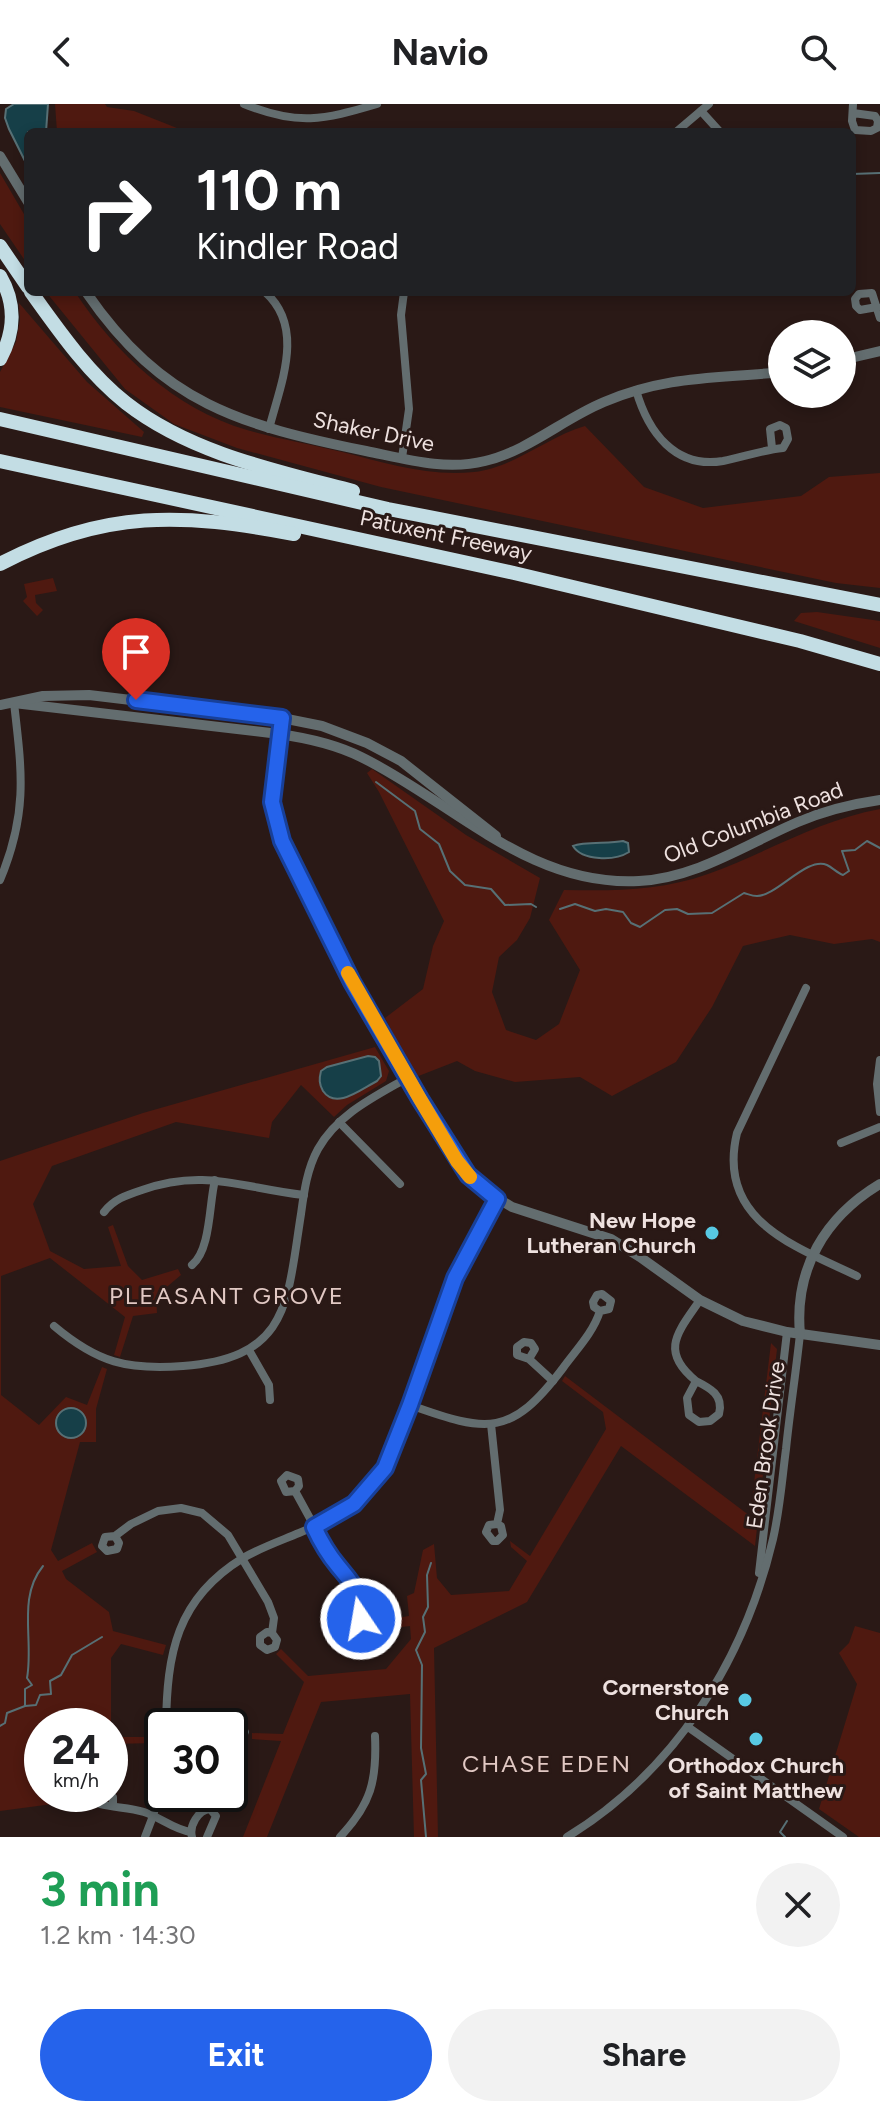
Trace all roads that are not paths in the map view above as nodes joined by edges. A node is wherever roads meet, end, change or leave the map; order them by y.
1 (244, 104) edge
2 (377, 104) edge
3 (709, 104) edge
4 (701, 111) junction
5 (681, 128) edge
6 (716, 128) edge
7 (0, 156) edge
8 (24, 195) edge
9 (0, 246) edge
10 (0, 276) edge
11 (24, 281) edge
12 (35, 296) edge
13 (89, 296) edge
14 (268, 296) edge
15 (403, 296) edge
16 (877, 307) dead end
17 (880, 318) edge
18 (880, 351) edge
19 (856, 357) edge
20 (0, 359) edge
21 (768, 373) edge
22 (636, 390) junction
23 (0, 419) edge
24 (269, 429) junction
25 (772, 448) dead end
26 (402, 458) junction
27 (0, 462) edge
28 (555, 543) junction
29 (0, 564) edge
30 (514, 573) junction
31 (880, 605) edge
32 (880, 664) edge
33 (14, 703) junction
34 (0, 705) edge
35 (282, 718) junction
36 (279, 734) junction
37 (880, 800) edge
38 (503, 843) junction
39 (0, 880) edge
40 (806, 988) dead end
41 (880, 1060) edge
42 (407, 1078) junction
43 (880, 1112) edge
44 (339, 1122) junction
45 (880, 1127) edge
46 (841, 1143) dead end
47 (215, 1180) junction
48 (400, 1184) dead end
49 (880, 1184) edge
50 (304, 1195) junction
51 (497, 1199) junction
52 (104, 1212) dead end
53 (813, 1255) junction
54 (192, 1265) dead end
55 (857, 1276) dead end
56 (700, 1300) junction
57 (798, 1309) junction
58 (600, 1311) dead end
59 (54, 1326) dead end
60 (787, 1332) junction
61 (800, 1334) junction
62 (880, 1345) edge
63 (249, 1350) junction
64 (529, 1359) dead end
65 (553, 1381) junction
66 (696, 1381) junction
67 (270, 1400) dead end
68 (410, 1405) junction
69 (491, 1424) junction
70 (295, 1491) dead end
71 (497, 1524) dead end
72 (314, 1527) junction
73 (115, 1536) dead end
74 (242, 1559) junction
75 (758, 1585) junction
76 (358, 1617) dead end
77 (272, 1633) dead end
78 (167, 1708) edge
79 (688, 1727) junction
80 (375, 1736) dead end
81 (128, 1808) edge
82 (154, 1812) edge
83 (153, 1816) junction
84 (192, 1834) edge
85 (145, 1837) edge
86 (207, 1837) edge
87 (340, 1837) edge
88 (567, 1837) edge
89 (843, 1837) edge

1 - 2 street
3 - 4 street
4 - 5 street
4 - 6 street
7 - 8 street
9 - 11 highway
10 - 20 highway
12 - 28 highway
13 - 24 street, Shaker Drive
14 - 24 street
15 - 26 street
16 - 17 street
18 - 19 street
21 - 22 street, Shaker Drive
22 - 25 street
22 - 26 street, Shaker Drive
23 - 28 highway, Patuxent Freeway
24 - 26 street, Shaker Drive
27 - 30 highway, Patuxent Freeway
28 - 31 highway, Patuxent Freeway
29 - 30 highway
30 - 32 highway, Patuxent Freeway
33 - 34 street, Old Columbia Road
33 - 35 street, Old Columbia Road
33 - 36 street, Old Columbia Road
33 - 39 street
35 - 36 street
35 - 38 street, Old Columbia Road
36 - 38 street, Old Columbia Road
36 - 42 street
37 - 38 street, Old Columbia Road
40 - 53 street
41 - 43 street
42 - 44 street
42 - 51 street
44 - 48 street
44 - 50 street
45 - 46 street
47 - 50 street
47 - 52 street
47 - 54 street
49 - 53 street, Eden Brook Drive
50 - 63 street
51 - 56 street
51 - 68 street
53 - 55 street
53 - 57 street, Eden Brook Drive
56 - 60 street
56 - 66 street
57 - 60 street, Eden Brook Drive
57 - 61 street, Eden Brook Drive
58 - 65 street
59 - 63 street
60 - 61 street
60 - 75 street, Eden Brook Drive
61 - 62 street
61 - 75 street, Eden Brook Drive
63 - 67 street
64 - 65 street
65 - 69 street
66 - 66 street
68 - 69 street
68 - 72 street
69 - 71 street
70 - 72 street
72 - 74 street
72 - 76 street
73 - 74 street
74 - 77 street
74 - 78 street
75 - 79 street, Eden Brook Drive
79 - 88 street, Eden Brook Drive
79 - 89 street
80 - 87 street
81 - 83 street
82 - 83 street
83 - 84 street
83 - 85 street
84 - 86 street

